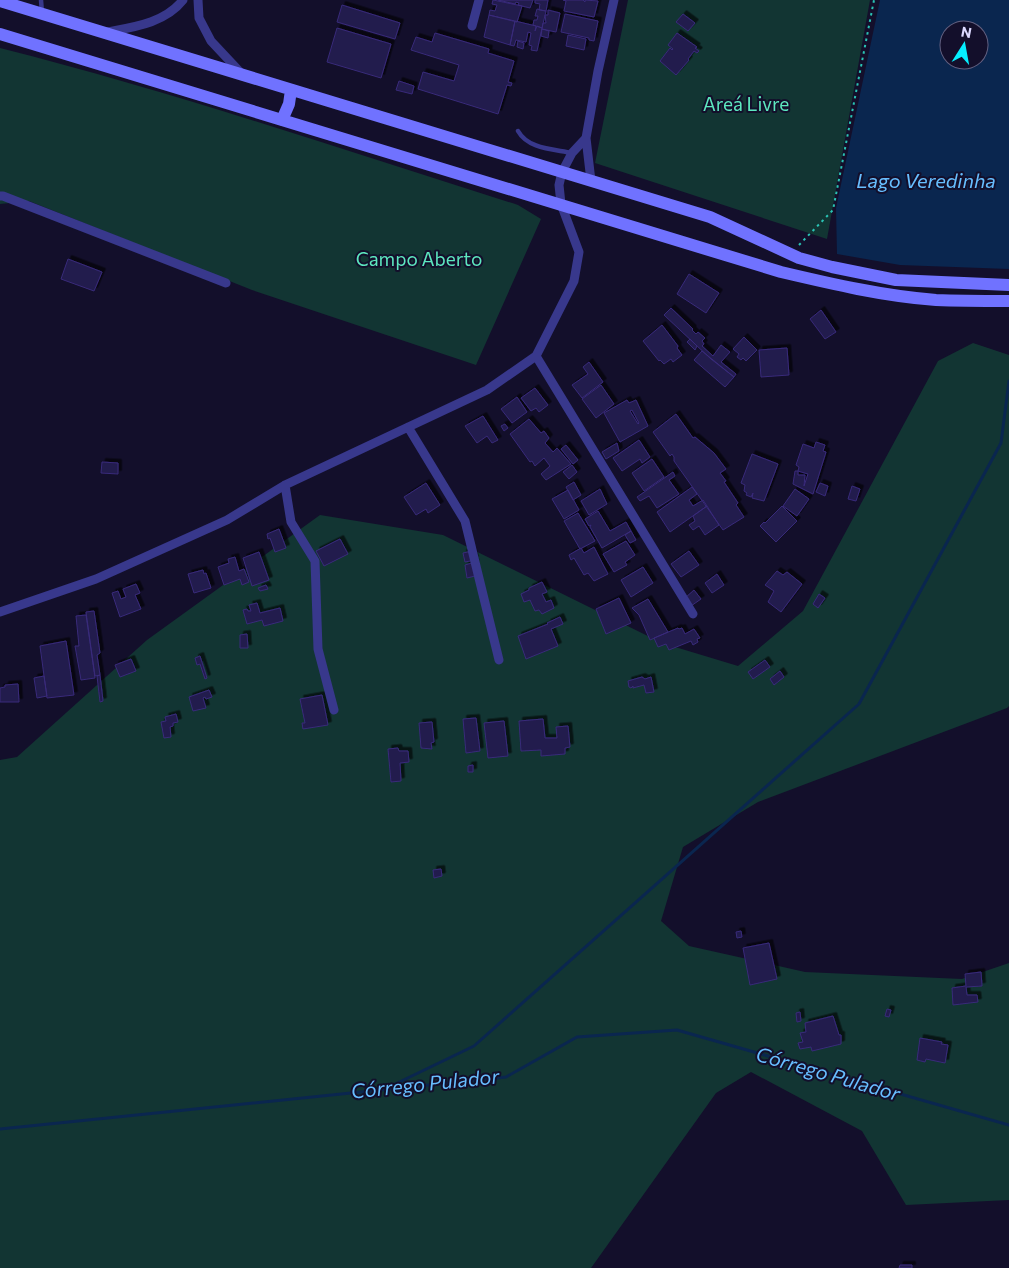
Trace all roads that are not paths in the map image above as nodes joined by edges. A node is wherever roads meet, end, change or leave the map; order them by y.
1 (41, 0) edge
2 (183, 0) edge
3 (198, 0) edge
4 (479, 0) edge
5 (614, 0) edge
6 (0, 1) edge
7 (15, 6) junction
8 (36, 11) junction
9 (0, 12) edge
10 (472, 26) dead end
11 (1, 33) edge
12 (103, 33) junction
13 (243, 75) junction
14 (291, 90) junction
15 (282, 120) junction
16 (518, 131) dead end
17 (586, 138) junction
18 (572, 153) junction
19 (562, 172) junction
20 (591, 181) junction
21 (0, 196) edge
22 (561, 204) junction
23 (226, 283) dead end
24 (1009, 285) edge
25 (1009, 301) edge
26 (536, 356) junction
27 (408, 427) junction
28 (285, 485) junction
29 (0, 612) edge
30 (693, 614) dead end
31 (499, 660) dead end
32 (334, 710) dead end

1 - 8 lane
2 - 12 street
3 - 13 street
4 - 10 street
5 - 17 street
6 - 7 street
7 - 8 street
7 - 9 street
8 - 12 street
11 - 15 street
12 - 13 street
13 - 14 street
14 - 15 street
14 - 19 street
15 - 22 street
16 - 18 lane
17 - 18 street
17 - 20 street
18 - 19 street
19 - 20 street
19 - 22 street
20 - 24 street
21 - 23 street
22 - 25 street
22 - 26 street
26 - 27 street
26 - 30 street
27 - 28 street
27 - 31 street
28 - 29 street
28 - 32 street

